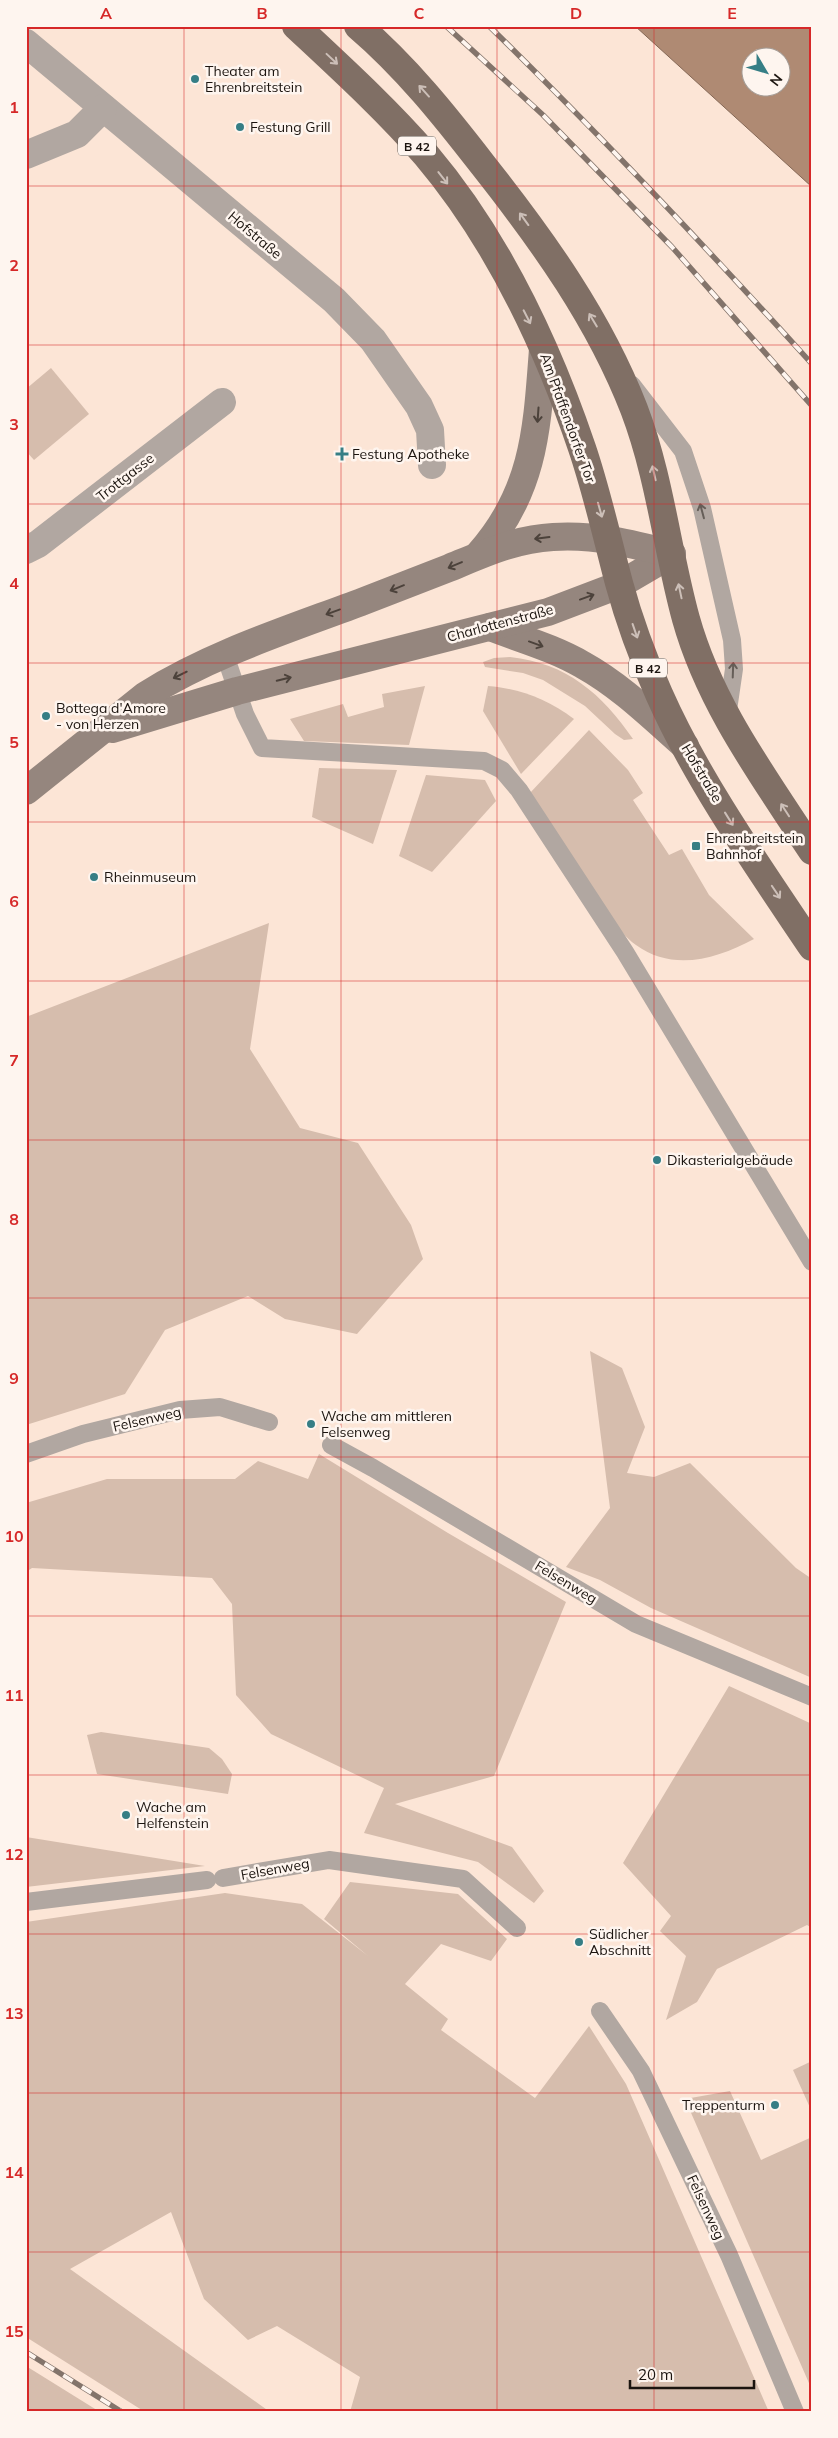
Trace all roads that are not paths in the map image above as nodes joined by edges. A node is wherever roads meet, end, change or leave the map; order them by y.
1 (296, 26) edge
2 (358, 26) edge
3 (26, 43) edge
4 (103, 108) junction
5 (26, 155) edge
6 (543, 349) junction
7 (615, 363) junction
8 (222, 402) dead end
9 (432, 465) dead end
10 (608, 538) junction
11 (26, 550) edge
12 (479, 554) junction
13 (672, 554) junction
14 (619, 585) junction
15 (490, 627) junction
16 (225, 655) junction
17 (237, 691) junction
18 (727, 718) junction
19 (98, 733) junction
20 (686, 747) junction
21 (26, 791) edge
22 (812, 851) edge
23 (812, 947) edge
24 (812, 1262) edge
25 (269, 1422) dead end
26 (331, 1446) dead end
27 (26, 1454) edge
28 (812, 1697) edge
29 (26, 1902) edge
30 (517, 1928) dead end
31 (600, 2011) dead end
32 (795, 2412) edge

1 -> 6 main road, Am Pfaffendorfer Tor / B 42
7 -> 2 main road, B 42
3 - 4 street, Hofstraße
4 - 5 street
4 - 9 street, Hofstraße
6 -> 10 main road, Am Pfaffendorfer Tor / B 42
6 -> 12 main road
13 -> 7 main road, B 42
18 -> 7 lane
8 - 11 street, Trottgasse
10 -> 12 main road, Charlottenstraße
10 - 13 main road, Charlottenstraße
10 - 14 main road, Am Pfaffendorfer Tor / B 42
12 -> 16 main road, Charlottenstraße
13 - 14 main road, Charlottenstraße
18 -> 13 main road, B 42
15 -> 14 main road, Charlottenstraße
14 -> 20 main road, Hofstraße / B 42
17 -> 15 main road, Charlottenstraße
15 -> 20 main road
16 - 17 lane
16 -> 19 main road, Charlottenstraße
17 - 19 main road, Charlottenstraße
17 - 24 lane
22 -> 18 main road, B 42
19 - 21 main road, Charlottenstraße
20 -> 23 main road, Hofstraße / B 42
25 - 27 lane, Felsenweg
26 - 28 lane, Felsenweg
29 - 30 lane, Felsenweg
31 - 32 lane, Felsenweg

